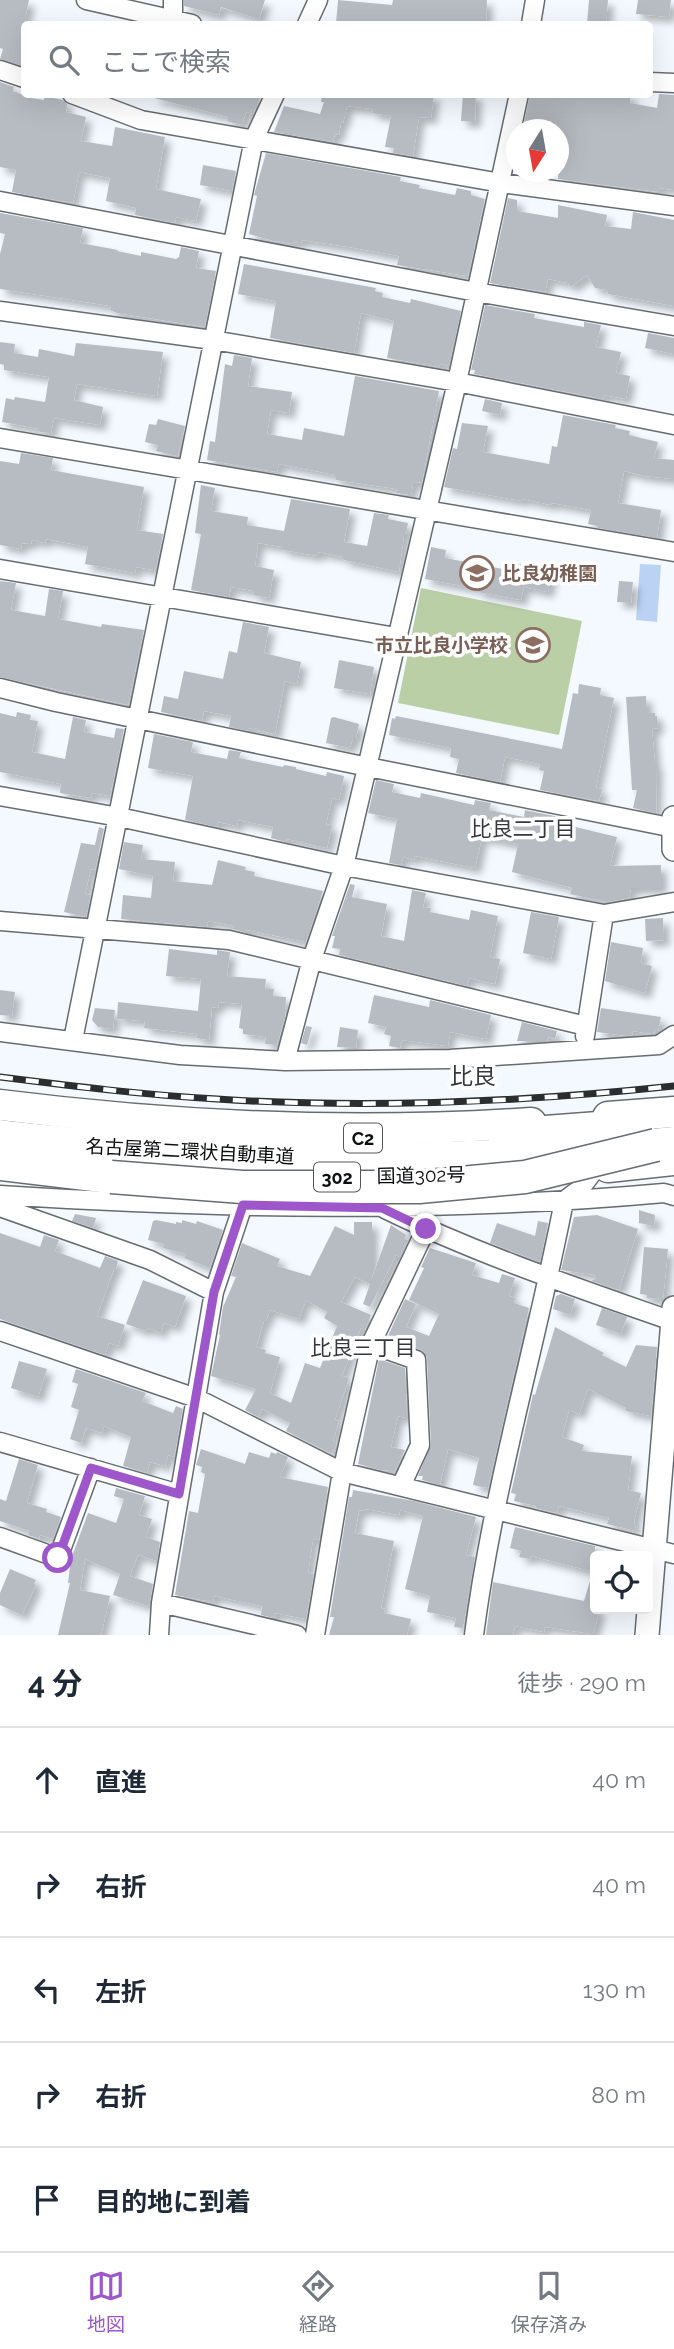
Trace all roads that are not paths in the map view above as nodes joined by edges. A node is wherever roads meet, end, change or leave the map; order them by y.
1 (86, 0) edge
2 (173, 0) edge
3 (318, 0) edge
4 (535, 0) edge
5 (173, 20) junction
6 (178, 21) edge
7 (308, 21) edge
8 (532, 21) edge
9 (0, 69) edge
10 (21, 77) edge
11 (653, 82) edge
12 (674, 83) edge
13 (83, 98) edge
14 (273, 98) edge
15 (518, 98) edge
16 (254, 139) junction
17 (501, 183) junction
18 (0, 201) edge
19 (674, 206) edge
20 (234, 244) junction
21 (476, 292) junction
22 (0, 311) edge
23 (674, 326) edge
24 (213, 340) junction
25 (457, 382) junction
26 (674, 425) edge
27 (0, 438) edge
28 (188, 469) junction
29 (427, 509) junction
30 (674, 552) edge
31 (0, 569) edge
32 (162, 595) junction
33 (396, 637) junction
34 (0, 688) edge
35 (139, 718) junction
36 (368, 767) junction
37 (0, 796) edge
38 (119, 817) junction
39 (674, 818) edge
40 (674, 828) edge
41 (674, 849) edge
42 (344, 866) junction
43 (674, 902) edge
44 (604, 914) junction
45 (0, 921) edge
46 (97, 928) junction
47 (312, 959) junction
48 (586, 1026) junction
49 (0, 1032) edge
50 (674, 1035) edge
51 (73, 1040) junction
52 (584, 1050) junction
53 (285, 1061) junction
54 (0, 1105) edge
55 (674, 1112) edge
56 (0, 1115) edge
57 (0, 1136) edge
58 (670, 1143) edge
59 (0, 1152) edge
60 (0, 1164) edge
61 (596, 1168) junction
62 (0, 1195) edge
63 (674, 1196) edge
64 (564, 1201) junction
65 (243, 1205) junction
66 (0, 1207) edge
67 (382, 1208) junction
68 (426, 1229) junction
69 (549, 1278) junction
70 (214, 1292) junction
71 (673, 1316) edge
72 (0, 1331) edge
73 (371, 1344) junction
74 (196, 1398) junction
75 (668, 1440) edge
76 (0, 1442) edge
77 (91, 1468) junction
78 (342, 1472) junction
79 (401, 1486) junction
80 (179, 1494) junction
81 (495, 1508) junction
82 (0, 1537) edge
83 (664, 1551) edge
84 (161, 1603) junction
85 (159, 1635) edge
86 (297, 1635) edge
87 (315, 1635) edge
88 (474, 1635) edge
89 (647, 1635) edge

1 - 5 street
2 - 5 street
3 - 7 street
4 - 8 street
5 - 6 street
9 - 10 street
11 - 12 street
13 - 16 street
14 - 16 street
15 - 17 street
16 - 17 street
16 - 20 street
17 - 19 street
17 - 21 street
18 - 20 street
20 - 21 street
20 - 24 street
21 - 23 street
21 - 25 street
22 - 24 street
24 - 25 street
24 - 28 street
25 - 26 street
25 - 29 street
27 - 28 street
28 - 29 street
28 - 32 street
29 - 30 street
29 - 33 street
31 - 32 street
32 - 33 street
32 - 35 street
33 - 36 street
34 - 35 street
35 - 36 street
35 - 38 street
36 - 40 street
36 - 42 street
37 - 38 street
38 - 42 street
38 - 46 street
39 - 40 street
40 - 41 street
42 - 44 street
42 - 47 street
43 - 44 street
44 - 48 street
45 - 46 street
46 - 47 street
46 - 51 street
47 - 48 street
47 - 53 street
48 - 52 street
49 - 51 street
50 - 52 street
51 - 53 street
52 - 53 street
54 - 55 highway
56 - 58 highway, 名古屋第二環状自動車道 / C2
57 - 58 highway, 名古屋第二環状自動車道 / C2, bridge
58 - 60 highway, bridge
58 - 61 highway, 国道302号 / 302
59 - 61 highway, 国道302号 / 302
61 - 64 street
62 - 65 street
63 - 64 street
64 - 67 street
64 - 69 street
65 - 67 street
65 - 70 street
66 - 70 street
67 - 68 street
68 - 69 street
68 - 73 street
69 - 71 street
69 - 81 street
70 - 74 street
71 - 75 street
72 - 74 street
73 - 78 street
73 - 79 street
74 - 78 street
74 - 80 street
75 - 83 street
76 - 77 street
77 - 80 street
77 - 82 street
78 - 79 street
78 - 87 street
79 - 81 street
80 - 84 street
81 - 83 street
81 - 88 street
83 - 89 street
84 - 85 street
84 - 86 street

